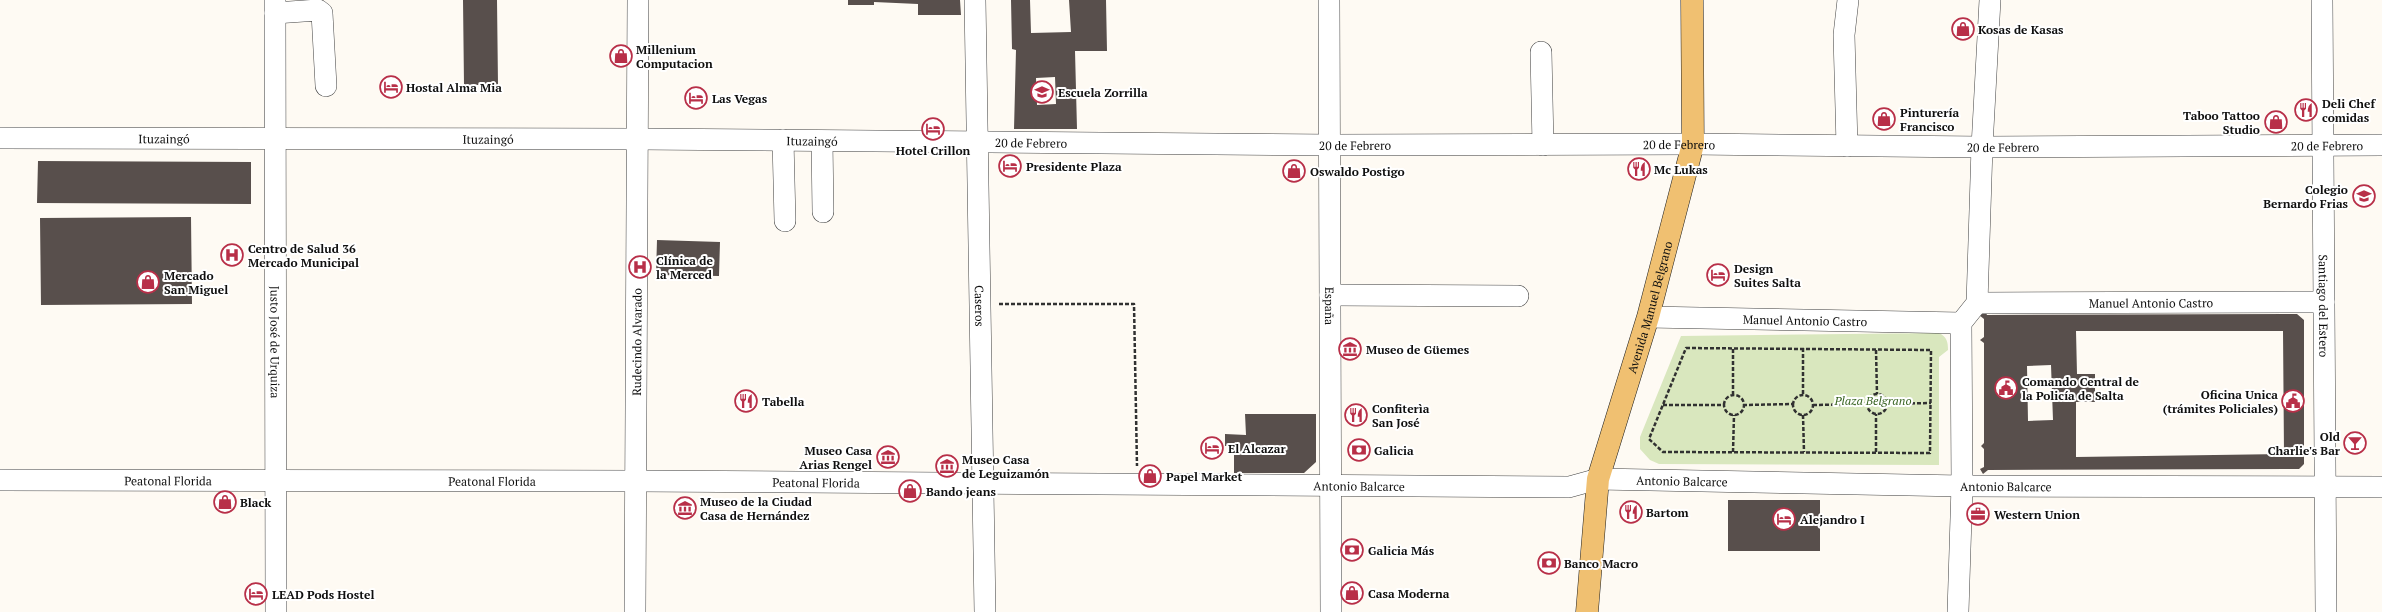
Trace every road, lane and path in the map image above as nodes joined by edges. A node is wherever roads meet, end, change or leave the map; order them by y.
1 (638, 0) edge
2 (974, 0) edge
3 (1329, 0) edge
4 (1692, 0) edge
5 (1848, 0) edge
6 (1990, 0) edge
7 (2322, 0) edge
8 (275, 7) edge
9 (1541, 52) dead end
10 (326, 86) dead end
11 (0, 138) edge
12 (638, 139) junction
13 (277, 140) junction
14 (783, 140) junction
15 (822, 141) junction
16 (977, 143) junction
17 (1693, 144) junction
18 (1331, 145) junction
19 (1543, 145) junction
20 (2382, 145) edge
21 (1847, 146) junction
22 (2324, 146) junction
23 (1982, 147) junction
24 (823, 212) dead end
25 (785, 221) dead end
26 (1330, 295) junction
27 (1518, 296) dead end
28 (2324, 302) junction
29 (1977, 303) junction
30 (980, 304) junction
31 (1648, 317) junction
32 (1962, 323) junction
33 (1733, 348) junction
34 (1803, 348) junction
35 (1876, 350) junction
36 (1877, 394) junction
37 (1733, 395) junction
38 (1803, 395) junction
39 (1931, 403) junction
40 (1794, 404) junction
41 (1868, 404) junction
42 (1887, 404) junction
43 (1662, 405) junction
44 (1724, 405) junction
45 (1743, 405) junction
46 (1813, 405) junction
47 (1802, 414) junction
48 (1876, 414) junction
49 (1734, 415) junction
50 (1733, 452) junction
51 (1804, 452) junction
52 (1876, 452) junction
53 (1137, 469) dead end
54 (1598, 479) junction
55 (0, 480) edge
56 (277, 480) junction
57 (636, 481) junction
58 (983, 485) junction
59 (1330, 486) junction
60 (1962, 486) junction
61 (2327, 487) junction
62 (2382, 487) edge
63 (276, 612) edge
64 (635, 612) edge
65 (984, 612) edge
66 (1331, 612) edge
67 (1587, 612) edge
68 (1958, 612) edge
69 (2326, 612) edge

1 - 12 street, Rudecindo Alvarado
2 - 16 street, Caseros
3 - 18 street, España
4 - 17 main road, Avenida Manuel Belgrano
5 - 21 street
6 - 23 street
7 - 22 street, Santiago del Estero
8 - 10 street
8 - 13 street, Justo José de Urquiza
9 - 19 street
11 - 13 street, Ituzaingó
12 - 13 street, Ituzaingó
12 - 14 street, Ituzaingó
12 - 57 street, Rudecindo Alvarado
13 - 56 street, Justo José de Urquiza
14 - 15 street, Ituzaingó
14 - 25 street
15 - 16 street, Ituzaingó
15 - 24 street
16 - 18 street, 20 de Febrero
16 - 30 street, Caseros
17 - 19 street, 20 de Febrero
17 - 21 street, 20 de Febrero
17 - 31 main road, Avenida Manuel Belgrano
18 - 19 street, 20 de Febrero
18 - 26 street, España
20 - 22 street, 20 de Febrero
21 - 23 street, 20 de Febrero
22 - 23 street, 20 de Febrero
22 - 28 street, Santiago del Estero
23 - 29 street
26 - 27 street
26 - 59 street, España
28 - 29 street, Manuel Antonio Castro
28 - 61 street, Santiago del Estero
29 - 32 street
30 - 53 path
30 - 58 street, Caseros
31 - 32 street, Manuel Antonio Castro
31 - 54 main road, Avenida Manuel Belgrano
32 - 60 street
33 - 34 path
33 - 37 path
33 - 43 path
34 - 35 path
34 - 38 path
35 - 36 path
35 - 39 path
36 - 41 path
36 - 42 path
37 - 44 path
37 - 45 path
38 - 40 path
38 - 46 path
39 - 42 path
39 - 52 path
40 - 45 path
40 - 47 path
41 - 46 path
41 - 48 path
42 - 48 path
43 - 44 path
43 - 50 path
44 - 49 path
45 - 49 path
46 - 47 path
47 - 51 path
48 - 52 path
49 - 50 path
50 - 51 path
51 - 52 path
54 - 59 street, Antonio Balcarce
54 - 60 street, Antonio Balcarce
54 - 67 main road, Avenida Manuel Belgrano
55 - 56 street, Peatonal Florida
56 - 57 street, Peatonal Florida
56 - 63 street, Justo José de Urquiza
57 - 58 street, Peatonal Florida
57 - 64 street, Rudecindo Alvarado
58 - 59 street, Antonio Balcarce
58 - 65 street, Caseros
59 - 66 street, España
60 - 61 street, Antonio Balcarce
60 - 68 street
61 - 62 street, Antonio Balcarce
61 - 69 street, Santiago del Estero

